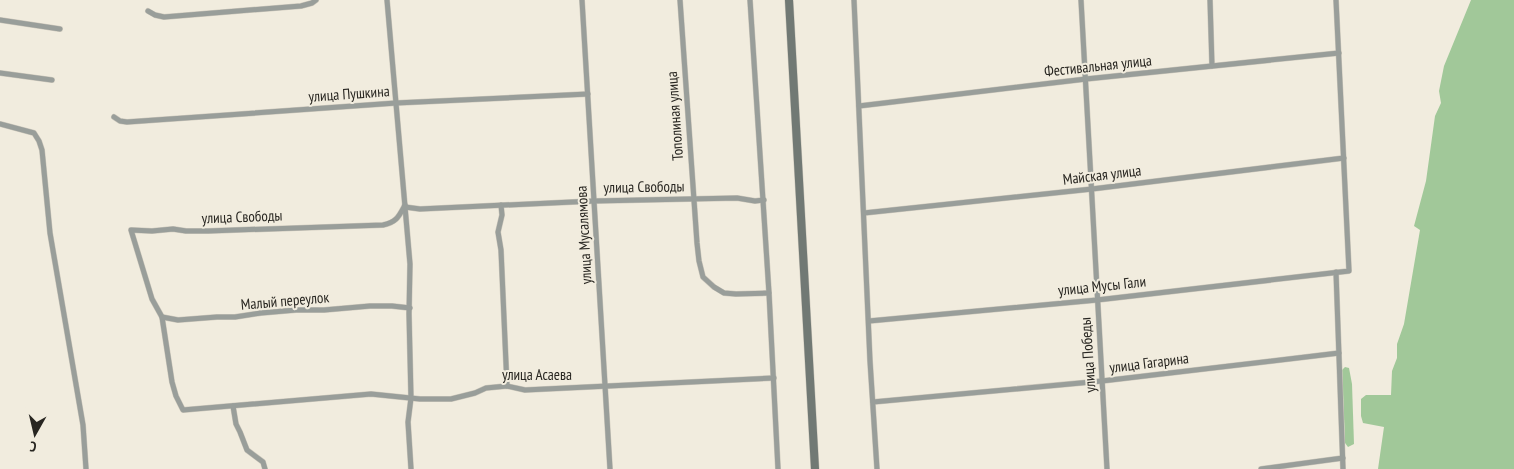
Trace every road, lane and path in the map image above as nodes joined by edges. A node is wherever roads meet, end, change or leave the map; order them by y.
1 (316, 0) edge
2 (387, 0) edge
3 (582, 0) edge
4 (680, 0) edge
5 (750, 0) edge
6 (789, 0) edge
7 (854, 0) edge
8 (1081, 0) edge
9 (1210, 0) edge
10 (1336, 0) edge
11 (148, 11) dead end
12 (0, 20) edge
13 (60, 29) dead end
14 (1339, 53) junction
15 (1212, 66) junction
16 (0, 73) edge
17 (1086, 79) junction
18 (52, 80) dead end
19 (588, 94) junction
20 (396, 103) junction
21 (859, 106) junction
22 (114, 117) dead end
23 (0, 124) edge
24 (1344, 158) junction
25 (1092, 189) junction
26 (694, 198) junction
27 (764, 200) junction
28 (594, 201) junction
29 (500, 205) junction
30 (405, 206) junction
31 (864, 213) junction
32 (1336, 272) junction
33 (769, 293) junction
34 (1097, 300) junction
35 (410, 308) junction
36 (162, 317) junction
37 (869, 321) junction
38 (1339, 353) junction
39 (774, 378) junction
40 (1102, 381) junction
41 (507, 386) junction
42 (605, 386) junction
43 (411, 398) junction
44 (872, 402) junction
45 (233, 406) junction
46 (1343, 458) junction
47 (86, 469) edge
48 (265, 469) edge
49 (411, 469) edge
50 (610, 469) edge
51 (778, 469) edge
52 (815, 469) edge
53 (877, 469) edge
54 (1107, 469) edge
55 (1261, 469) edge
56 (1343, 469) edge

1 - 11 street
2 - 20 street
3 - 19 street, улица Мусалямова
4 - 26 street, Тополиная улица
5 - 27 street
6 - 52 main road
7 - 21 street
8 - 17 street, улица Победы
9 - 15 street
10 - 14 street
12 - 13 street
14 - 15 street, Фестивальная улица
14 - 24 street
15 - 17 street, Фестивальная улица
16 - 18 street
17 - 21 street, Фестивальная улица
17 - 25 street, улица Победы
19 - 20 street, улица Пушкина
19 - 28 street, улица Мусалямова
20 - 22 street, улица Пушкина
20 - 30 street
21 - 31 street
23 - 47 street
24 - 25 street, Майская улица
24 - 32 street
25 - 31 street, Майская улица
25 - 34 street, улица Победы
26 - 27 street, улица Свободы
26 - 28 street, улица Свободы
26 - 33 street, Тополиная улица
27 - 33 street
28 - 29 street, улица Свободы
28 - 42 street, улица Мусалямова
29 - 30 street, улица Свободы
29 - 41 street
30 - 35 street
30 - 36 street, улица Свободы
31 - 37 street
32 - 34 street, улица Мусы Гали
32 - 38 street
33 - 39 street
34 - 37 street, улица Мусы Гали
34 - 40 street, улица Победы
35 - 36 street, Малый переулок
35 - 43 street
36 - 45 street, улица Асаева
37 - 44 street
38 - 40 street, улица Гагарина
38 - 46 street
39 - 42 street, улица Асаева
39 - 51 street
40 - 44 street, улица Гагарина
40 - 54 street, улица Победы
41 - 42 street, улица Асаева
41 - 43 street, улица Асаева
42 - 50 street, улица Мусалямова
43 - 45 street, улица Асаева
43 - 49 street
44 - 53 street
45 - 48 street
46 - 55 street
46 - 56 street

